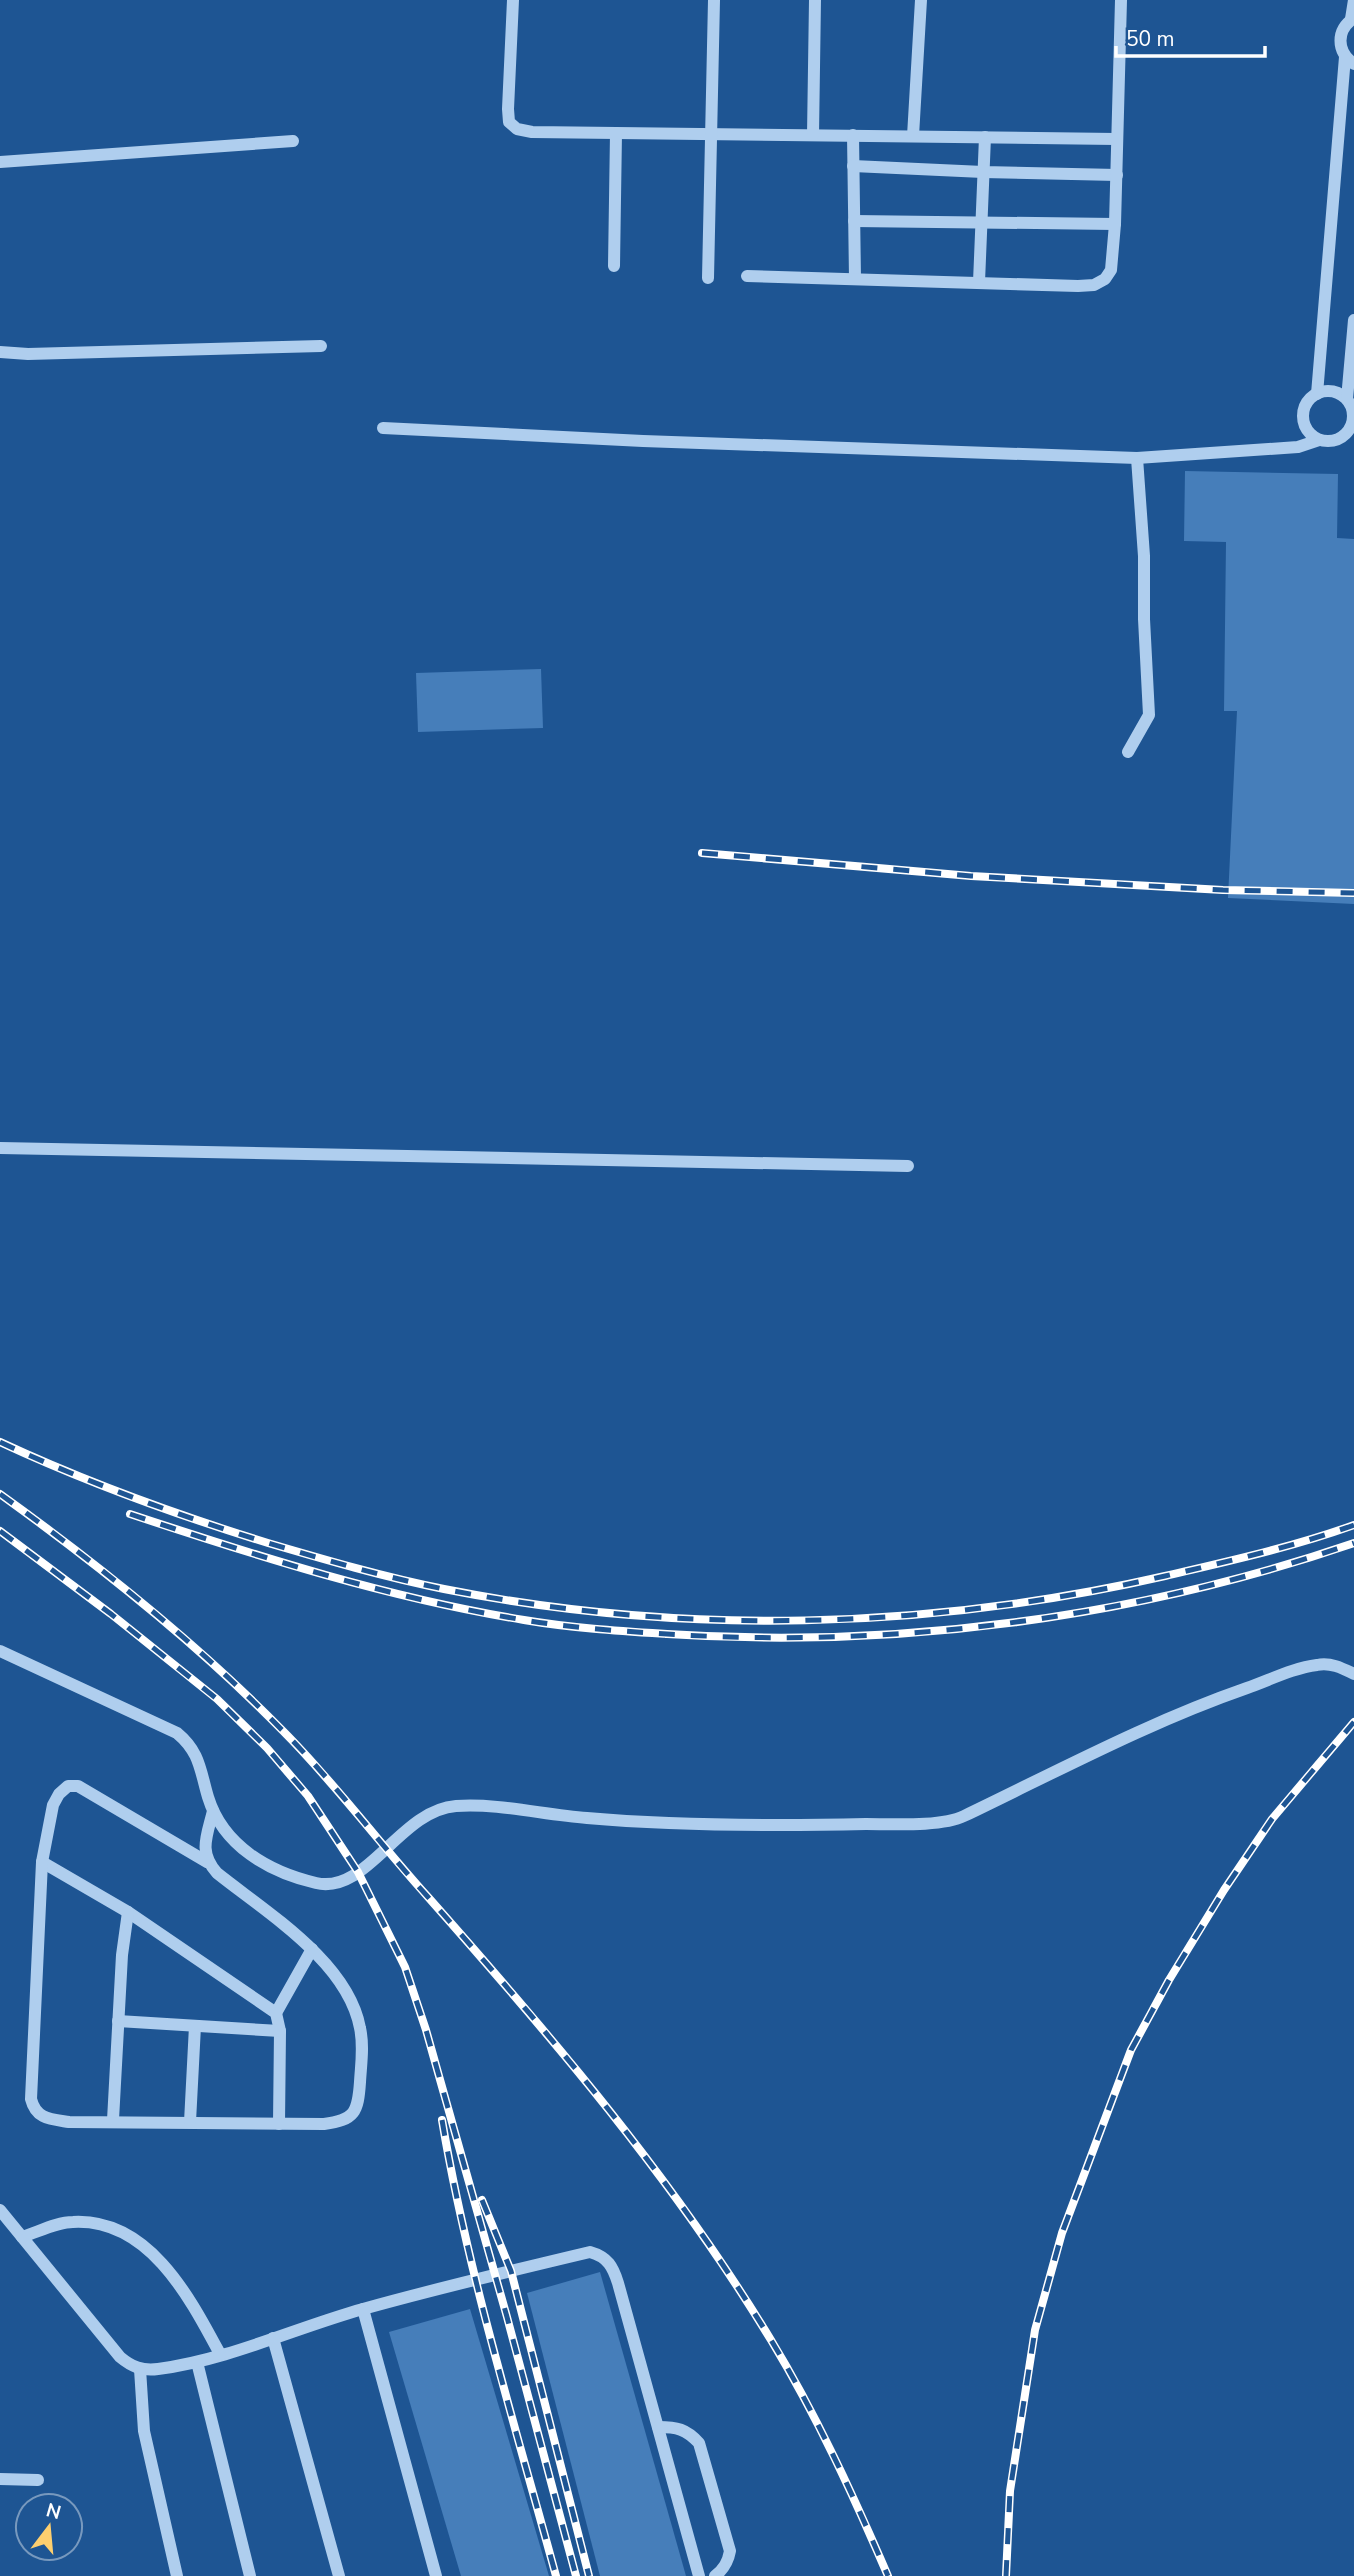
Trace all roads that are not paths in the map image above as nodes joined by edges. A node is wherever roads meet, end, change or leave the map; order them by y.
1 (513, 0) edge
2 (714, 0) edge
3 (815, 0) edge
4 (920, 0) edge
5 (1121, 0) edge
6 (1353, 0) edge
7 (1353, 18) edge
8 (1350, 60) edge
9 (616, 133) junction
10 (711, 135) junction
11 (813, 135) junction
12 (853, 135) junction
13 (913, 136) junction
14 (985, 137) junction
15 (1116, 139) junction
16 (293, 141) dead end
17 (0, 162) edge
18 (853, 166) junction
19 (983, 172) junction
20 (1116, 175) junction
21 (854, 221) junction
22 (981, 223) junction
23 (1115, 224) junction
24 (614, 266) dead end
25 (747, 276) dead end
26 (708, 278) dead end
27 (855, 279) junction
28 (979, 282) junction
29 (1354, 320) edge
30 (321, 346) dead end
31 (0, 352) edge
32 (1317, 394) junction
33 (1347, 399) junction
34 (383, 428) dead end
35 (1352, 431) edge
36 (1319, 440) junction
37 (1137, 458) junction
38 (1128, 752) dead end
39 (0, 1148) edge
40 (908, 1166) dead end
41 (0, 1651) edge
42 (1354, 1674) edge
43 (213, 1811) junction
44 (207, 1862) junction
45 (42, 1863) junction
46 (128, 1912) junction
47 (312, 1949) junction
48 (276, 2013) junction
49 (118, 2021) junction
50 (195, 2026) junction
51 (280, 2031) junction
52 (113, 2120) junction
53 (190, 2122) junction
54 (279, 2124) junction
55 (0, 2210) edge
56 (22, 2237) junction
57 (363, 2309) junction
58 (273, 2338) junction
59 (220, 2354) junction
60 (197, 2362) junction
61 (139, 2369) junction
62 (658, 2427) junction
63 (0, 2479) edge
64 (37, 2480) dead end
65 (177, 2576) edge
66 (250, 2576) edge
67 (339, 2576) edge
68 (436, 2576) edge
69 (698, 2576) edge
70 (715, 2576) edge

1 - 9 street
2 - 10 street
3 - 11 street
4 - 13 street
5 - 15 street
6 - 7 street
7 - 8 street
8 - 32 street
9 - 10 street
9 - 24 street
10 - 11 street
10 - 26 street
11 - 12 street
12 - 13 street
12 - 18 street
13 - 14 street
14 - 15 street
14 - 19 street
15 - 20 street
16 - 17 street
18 - 19 street
18 - 21 street
19 - 20 street
19 - 22 street
20 - 23 street
21 - 22 street
21 - 27 street
22 - 23 street
22 - 28 street
23 - 28 street
25 - 27 street
27 - 28 street
29 - 33 street
30 - 31 street
32 - 33 street
32 - 36 street
33 - 35 street
34 - 37 street
35 - 36 street
36 - 37 street
37 - 38 street
39 - 40 street
41 - 43 street
42 - 43 street
43 - 44 street
44 - 45 street
44 - 47 street
45 - 46 street
45 - 52 street
46 - 48 street
46 - 49 street
47 - 48 street
47 - 54 street
48 - 51 street
49 - 50 street
49 - 52 street
50 - 51 street
50 - 53 street
51 - 54 street
52 - 53 street
53 - 54 street
55 - 56 street
56 - 59 street
56 - 61 street
57 - 58 street
57 - 62 street
57 - 68 street
58 - 59 street
58 - 67 street
59 - 60 street
60 - 61 street
60 - 66 street
61 - 65 street
62 - 69 street
62 - 70 street
63 - 64 street

